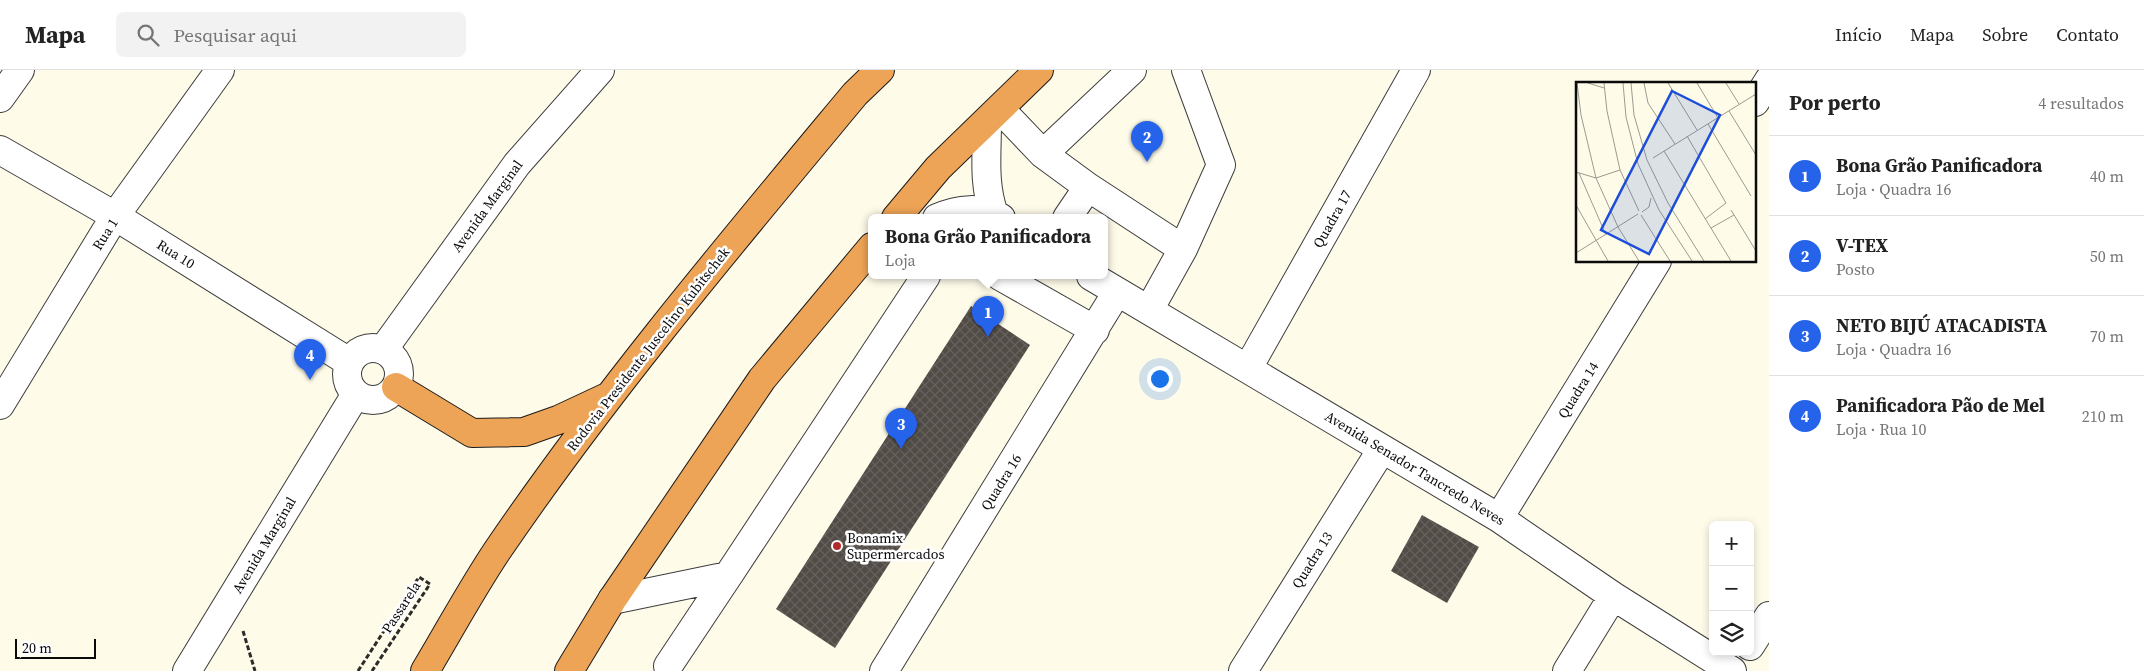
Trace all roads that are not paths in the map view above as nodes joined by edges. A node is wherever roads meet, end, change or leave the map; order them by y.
1 (20, 70) edge
2 (220, 70) edge
3 (600, 70) edge
4 (880, 70) edge
5 (1039, 70) edge
6 (1132, 70) edge
7 (1186, 70) edge
8 (1416, 70) edge
9 (1769, 80) edge
10 (0, 98) edge
11 (1756, 100) edge
12 (993, 116) junction
13 (0, 150) edge
14 (1043, 154) junction
15 (1088, 186) junction
16 (899, 214) edge
17 (951, 214) edge
18 (989, 214) edge
19 (997, 214) edge
20 (1070, 214) edge
21 (115, 216) junction
22 (1183, 248) junction
23 (868, 253) edge
24 (1656, 262) edge
25 (924, 279) edge
26 (1005, 279) edge
27 (1096, 279) edge
28 (1117, 292) junction
29 (1149, 310) junction
30 (1095, 330) junction
31 (383, 350) junction
32 (349, 362) junction
33 (1248, 368) junction
34 (396, 388) junction
35 (356, 394) junction
36 (607, 397) junction
37 (0, 405) edge
38 (1382, 449) junction
39 (1499, 518) junction
40 (728, 576) junction
41 (1613, 596) junction
42 (612, 600) junction
43 (1769, 616) edge
44 (1754, 640) edge
45 (1743, 656) edge
46 (668, 666) dead end
47 (187, 671) edge
48 (425, 671) edge
49 (569, 671) edge
50 (884, 671) edge
51 (1243, 671) edge
52 (1567, 671) edge
53 (1733, 671) edge

1 - 10 street
2 - 21 street, Rua 1
3 - 31 street, Avenida Marginal
4 - 36 highway, Rodovia Presidente Juscelino Kubitschek
5 - 12 highway
6 - 14 street
7 - 22 street
8 - 33 street, Quadra 17
9 - 11 street
12 - 14 street
12 - 16 highway
12 - 19 street
13 - 21 street, Rua 10
14 - 15 street
15 - 20 street
15 - 22 street
17 - 18 street
21 - 32 street, Rua 10
21 - 37 street, Rua 1
22 - 29 street
23 - 42 highway
24 - 39 street, Quadra 14
25 - 40 street
26 - 30 street
27 - 28 street, Avenida Senador Tancredo Neves
28 - 29 street, Avenida Senador Tancredo Neves
28 - 30 street, Quadra 16
29 - 33 street, Avenida Senador Tancredo Neves
30 - 50 street, Quadra 16
31 - 32 street
31 - 34 street
32 - 35 street
33 - 38 street, Avenida Senador Tancredo Neves
34 - 35 street
34 - 36 highway
35 - 47 street, Avenida Marginal
36 - 48 highway, Rodovia Presidente Juscelino Kubitschek
38 - 39 street, Avenida Senador Tancredo Neves
38 - 51 street, Quadra 13
39 - 41 street, Avenida Senador Tancredo Neves
40 - 42 street
40 - 46 street
41 - 52 street
41 - 53 street, Avenida Senador Tancredo Neves
42 - 49 highway
43 - 44 street
45 - 53 street

